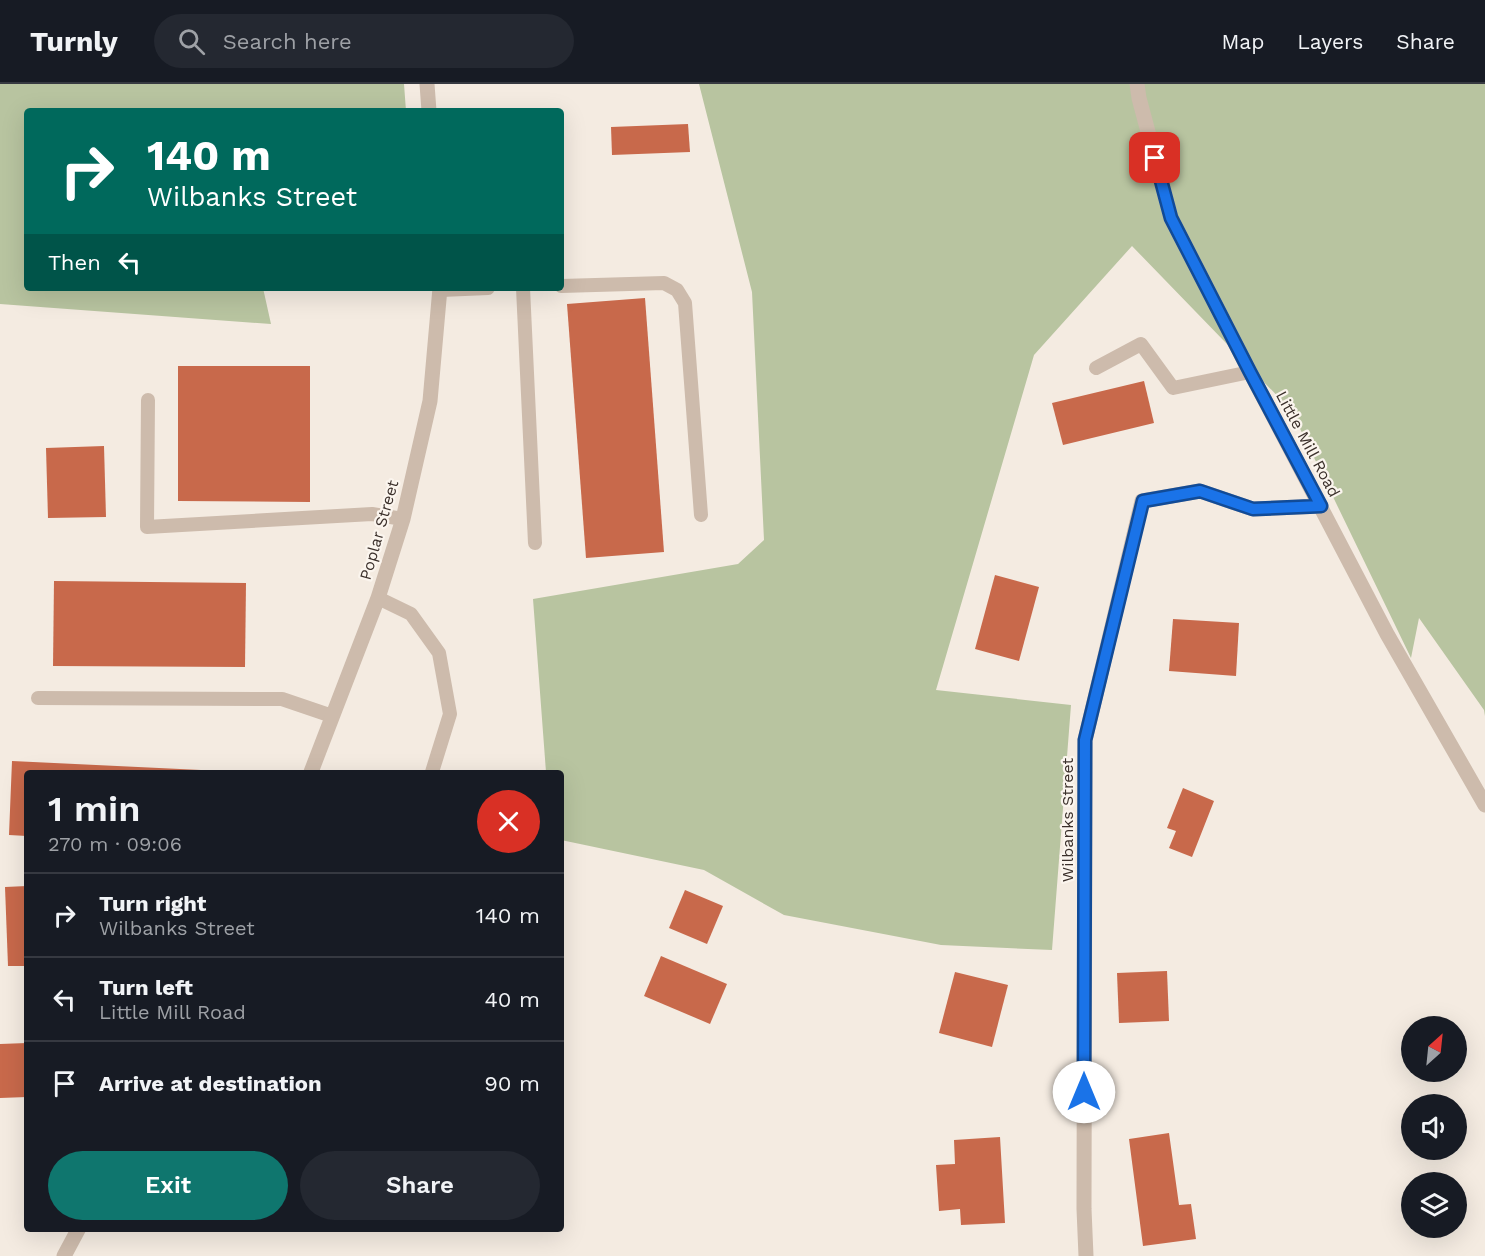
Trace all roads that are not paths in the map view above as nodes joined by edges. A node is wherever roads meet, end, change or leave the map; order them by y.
1 (427, 84) edge
2 (1137, 84) edge
3 (429, 108) edge
4 (564, 286) edge
5 (440, 291) edge
6 (523, 291) edge
7 (1096, 368) dead end
8 (1250, 372) junction
9 (148, 400) dead end
10 (1321, 506) junction
11 (700, 515) dead end
12 (403, 519) junction
13 (535, 543) dead end
14 (378, 597) junction
15 (39, 698) dead end
16 (332, 716) junction
17 (312, 770) edge
18 (433, 770) edge
19 (1485, 805) edge
20 (77, 1232) edge
21 (63, 1256) edge
22 (1086, 1256) edge

1 - 3 street
2 - 8 street, Little Mill Road
4 - 11 lane
5 - 12 street, Poplar Street
6 - 13 lane
7 - 8 lane
8 - 10 street, Little Mill Road
9 - 12 lane
10 - 19 street, Little Mill Road
10 - 22 street, Wilbanks Street
12 - 14 street, Poplar Street
14 - 16 street, Poplar Street
14 - 18 lane
15 - 16 lane
16 - 17 street, Poplar Street
20 - 21 street

